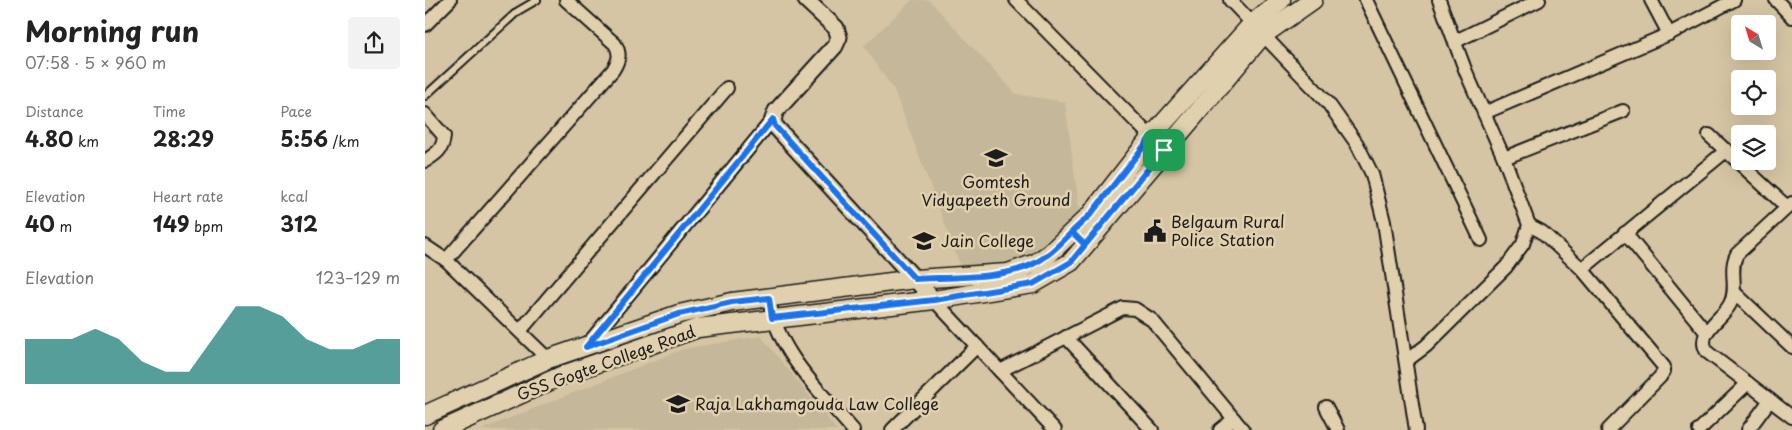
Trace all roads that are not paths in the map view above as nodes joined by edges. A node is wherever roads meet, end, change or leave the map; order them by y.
1 (450, 0) edge
2 (537, 0) edge
3 (566, 0) edge
4 (806, 0) edge
5 (1230, 0) edge
6 (1281, 0) edge
7 (1313, 0) edge
8 (1366, 0) edge
9 (1439, 0) edge
10 (1539, 0) edge
11 (1651, 0) edge
12 (1734, 0) edge
13 (1776, 0) edge
14 (1022, 2) edge
15 (1792, 17) edge
16 (425, 25) edge
17 (1257, 30) junction
18 (1669, 34) junction
19 (1456, 41) junction
20 (727, 88) dead end
21 (425, 96) edge
22 (1623, 111) dead end
23 (1484, 113) junction
24 (425, 114) edge
25 (773, 119) junction
26 (1709, 135) dead end
27 (1151, 137) junction
28 (1164, 150) junction
29 (1727, 150) junction
30 (1504, 158) junction
31 (425, 161) edge
32 (1790, 205) edge
33 (1529, 225) junction
34 (1072, 232) junction
35 (1625, 233) junction
36 (1481, 240) dead end
37 (1085, 245) junction
38 (425, 246) edge
39 (446, 260) junction
40 (1582, 269) junction
41 (915, 279) junction
42 (1734, 292) junction
43 (769, 298) junction
44 (934, 300) junction
45 (772, 318) junction
46 (520, 331) junction
47 (1706, 332) junction
48 (1066, 337) junction
49 (977, 346) junction
50 (586, 347) junction
51 (1792, 347) edge
52 (548, 359) junction
53 (1406, 361) junction
54 (1000, 371) junction
55 (1748, 384) junction
56 (1770, 400) junction
57 (1326, 407) dead end
58 (425, 415) edge
59 (1792, 417) edge
60 (1234, 419) junction
61 (442, 430) edge
62 (853, 430) edge
63 (892, 430) edge
64 (1055, 430) edge
65 (1152, 430) edge
66 (1220, 430) edge
67 (1243, 430) edge
68 (1338, 430) edge
69 (1416, 430) edge
70 (1607, 430) edge
71 (1699, 430) edge
72 (1748, 430) edge

1 - 16 street
2 - 21 lane
3 - 39 street
4 - 25 street
5 - 17 street
6 - 17 main road
7 - 17 main road, GSS Gogte College Road
8 - 36 street
9 - 19 street
10 - 19 street
11 - 18 street
12 - 18 street
13 - 15 street
14 - 27 street
17 - 27 main road
17 - 28 main road, GSS Gogte College Road
17 - 53 street
18 - 23 street
19 - 23 street
20 - 46 street
22 - 30 street
23 - 30 street
24 - 31 street
25 - 41 street
25 - 50 street
26 - 29 street
27 - 28 street
27 - 34 main road
28 - 37 main road, GSS Gogte College Road
29 - 32 street
29 - 35 street
30 - 33 street
32 - 42 street
33 - 40 street
33 - 53 street
34 - 37 main road
34 - 41 main road
35 - 40 street
35 - 47 street
37 - 44 main road, GSS Gogte College Road
38 - 39 street
39 - 46 street
40 - 70 street
41 - 43 main road
41 - 44 street
42 - 47 street
42 - 51 street
43 - 45 street
43 - 50 main road
44 - 45 main road, GSS Gogte College Road
44 - 49 street
45 - 61 main road, GSS Gogte College Road
45 - 62 street
46 - 52 street
47 - 55 street
48 - 54 street
48 - 60 street
48 - 65 street
49 - 54 street
49 - 63 street
50 - 52 main road
52 - 58 main road
53 - 69 street
54 - 64 street
55 - 56 street
55 - 71 street
56 - 59 street
56 - 72 street
57 - 68 street
60 - 66 street
60 - 67 street

